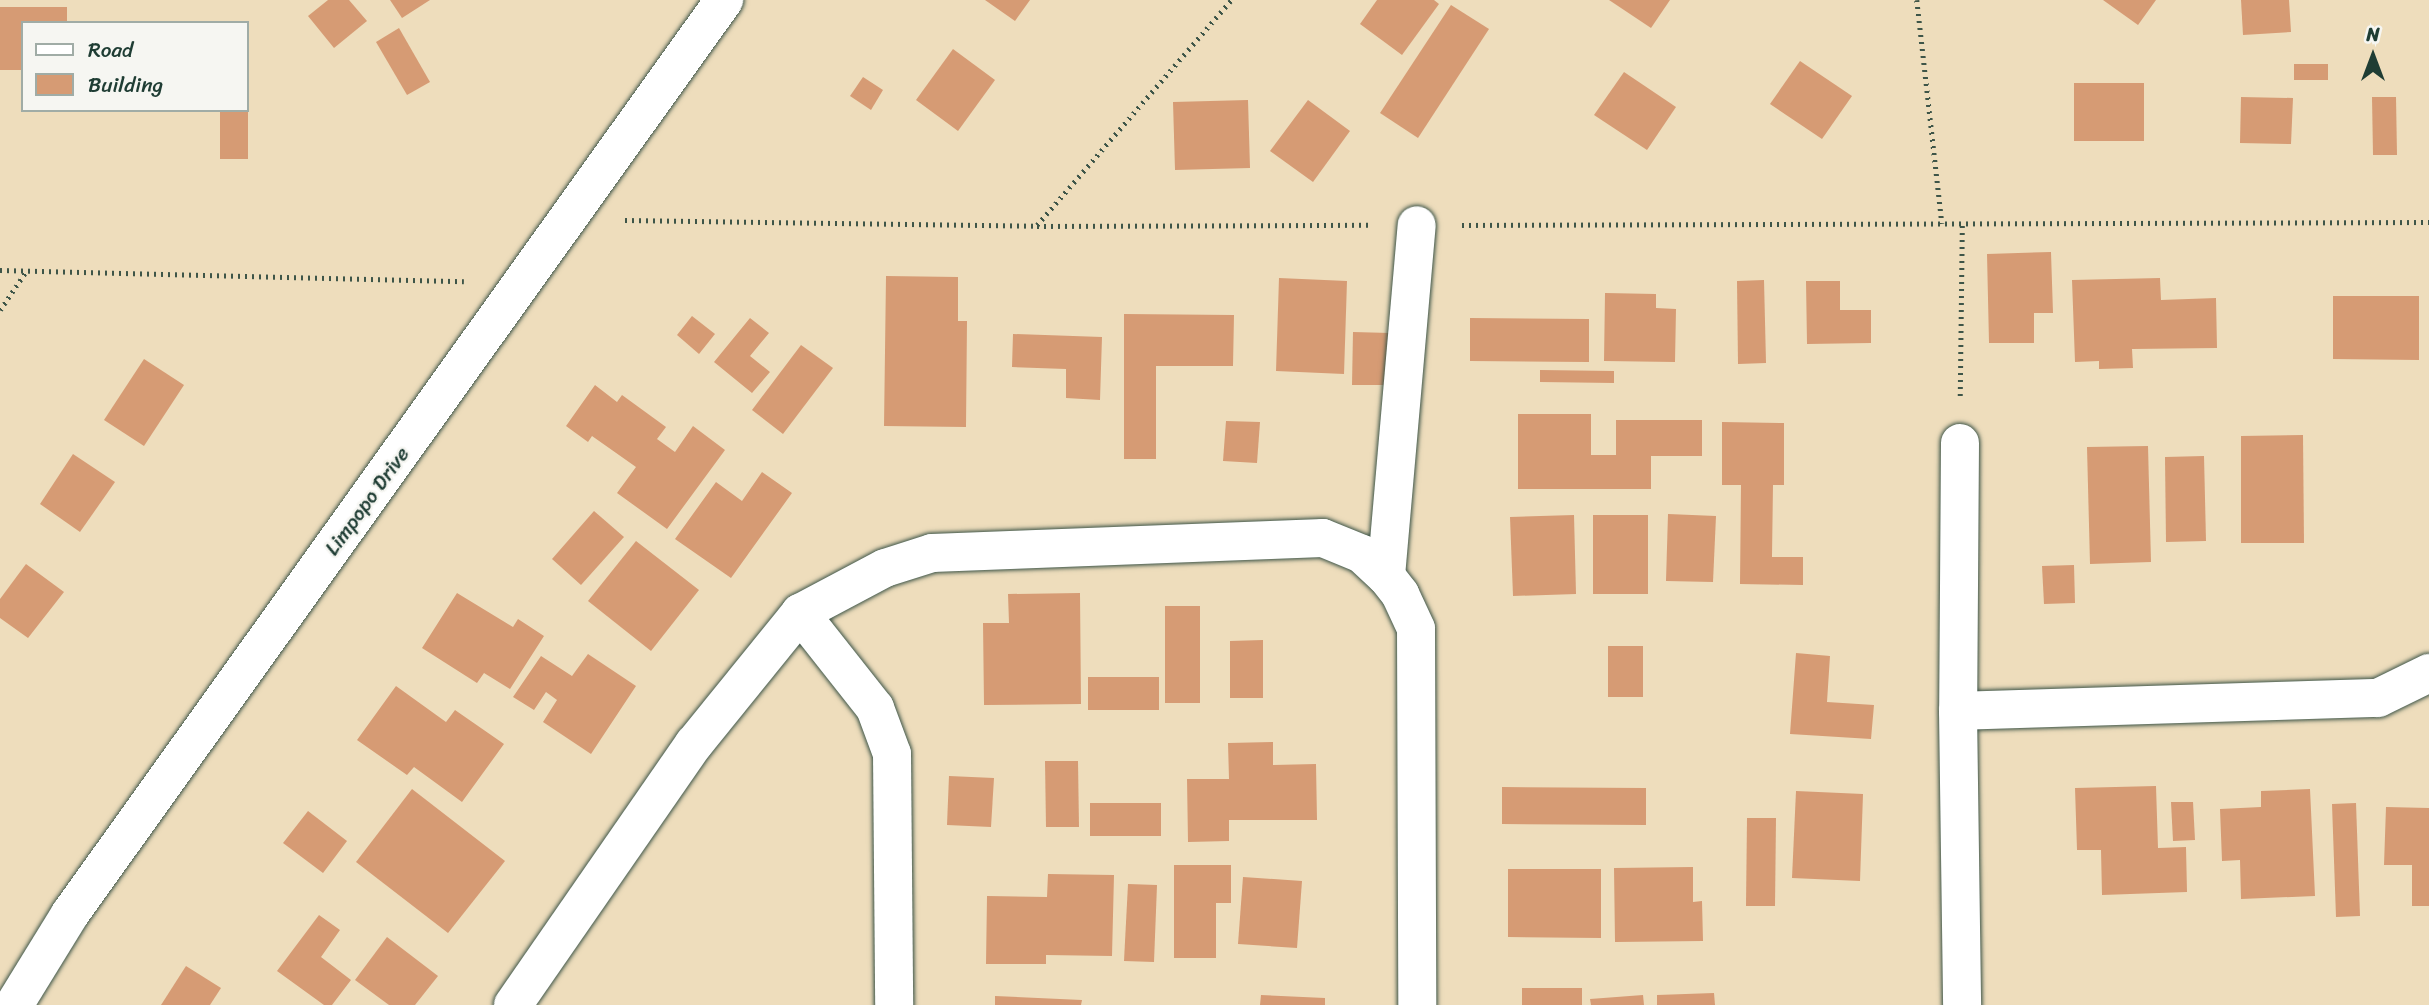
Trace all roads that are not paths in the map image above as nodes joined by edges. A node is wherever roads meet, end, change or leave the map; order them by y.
1 (724, 0) edge
2 (1417, 225) road end
3 (1960, 443) road end
4 (1386, 576) junction
5 (800, 613) junction
6 (2429, 673) edge
7 (1958, 711) junction
8 (14, 1005) edge
9 (513, 1005) edge
10 (894, 1005) edge
11 (1418, 1005) edge
12 (1962, 1005) edge

1 - 8 street, Limpopo Drive
2 - 4 street
3 - 7 street
4 - 5 street
4 - 11 street
5 - 9 street
5 - 10 street
6 - 7 street
7 - 12 street

